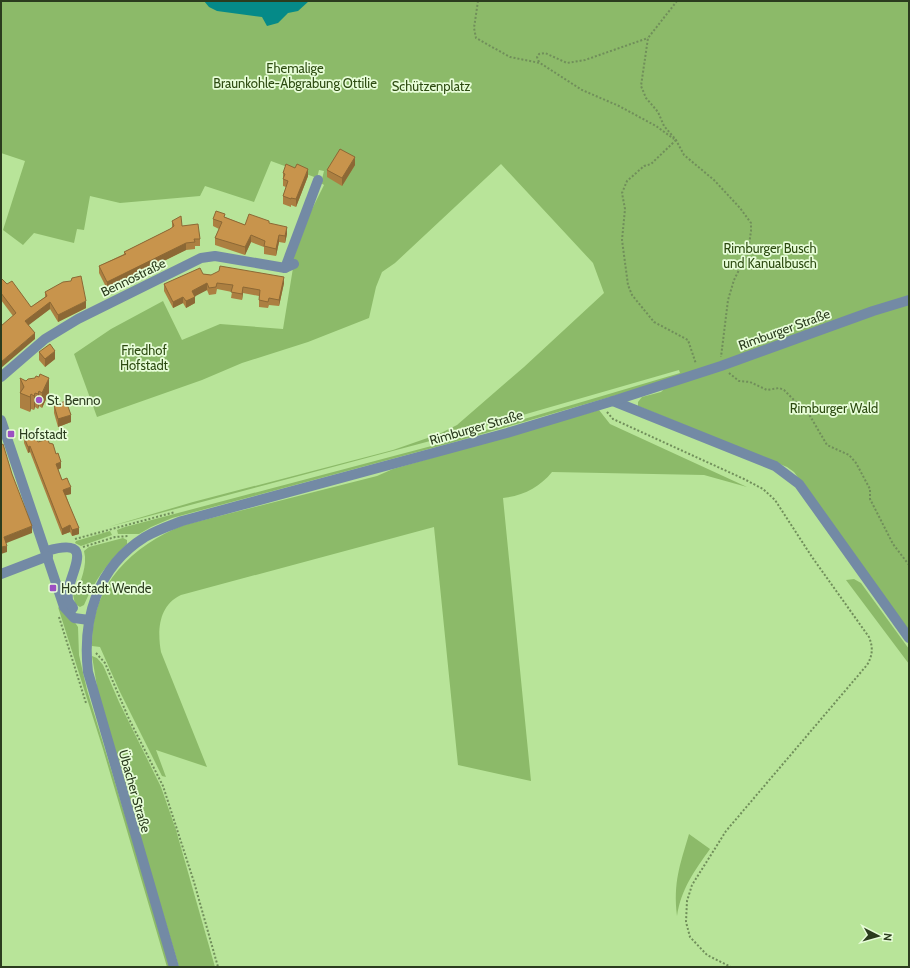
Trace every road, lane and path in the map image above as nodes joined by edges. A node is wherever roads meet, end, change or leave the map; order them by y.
1 (478, 1) edge
2 (677, 1) edge
3 (648, 38) junction
4 (540, 63) junction
5 (676, 140) junction
6 (318, 180) dead end
7 (909, 300) edge
8 (721, 366) junction
9 (693, 367) dead end
10 (1, 377) edge
11 (608, 403) junction
12 (1, 420) edge
13 (179, 511) dead end
14 (139, 542) junction
15 (71, 549) junction
16 (48, 554) junction
17 (909, 565) edge
18 (53, 571) junction
19 (74, 572) junction
20 (1, 574) edge
21 (89, 620) junction
22 (909, 638) edge
23 (85, 651) junction
24 (174, 967) edge
25 (218, 967) edge
26 (731, 967) edge

1 - 4 path
2 - 3 path
3 - 4 path
3 - 5 path
4 - 5 path
5 - 8 path
5 - 9 path
6 - 10 street, Bennostraße
7 - 8 street, Rimburger Straße
8 - 11 street, Rimburger Straße
8 - 17 path
11 - 14 street, Rimburger Straße
11 - 22 street
11 - 26 path
12 - 16 street
13 - 15 path
14 - 15 path
14 - 21 street, Rimburger Straße
15 - 16 street
15 - 19 street
16 - 18 street
16 - 20 street
18 - 19 street
18 - 21 street
19 - 21 street
21 - 23 street, Übacher Straße
23 - 24 street, Übacher Straße
23 - 25 path

